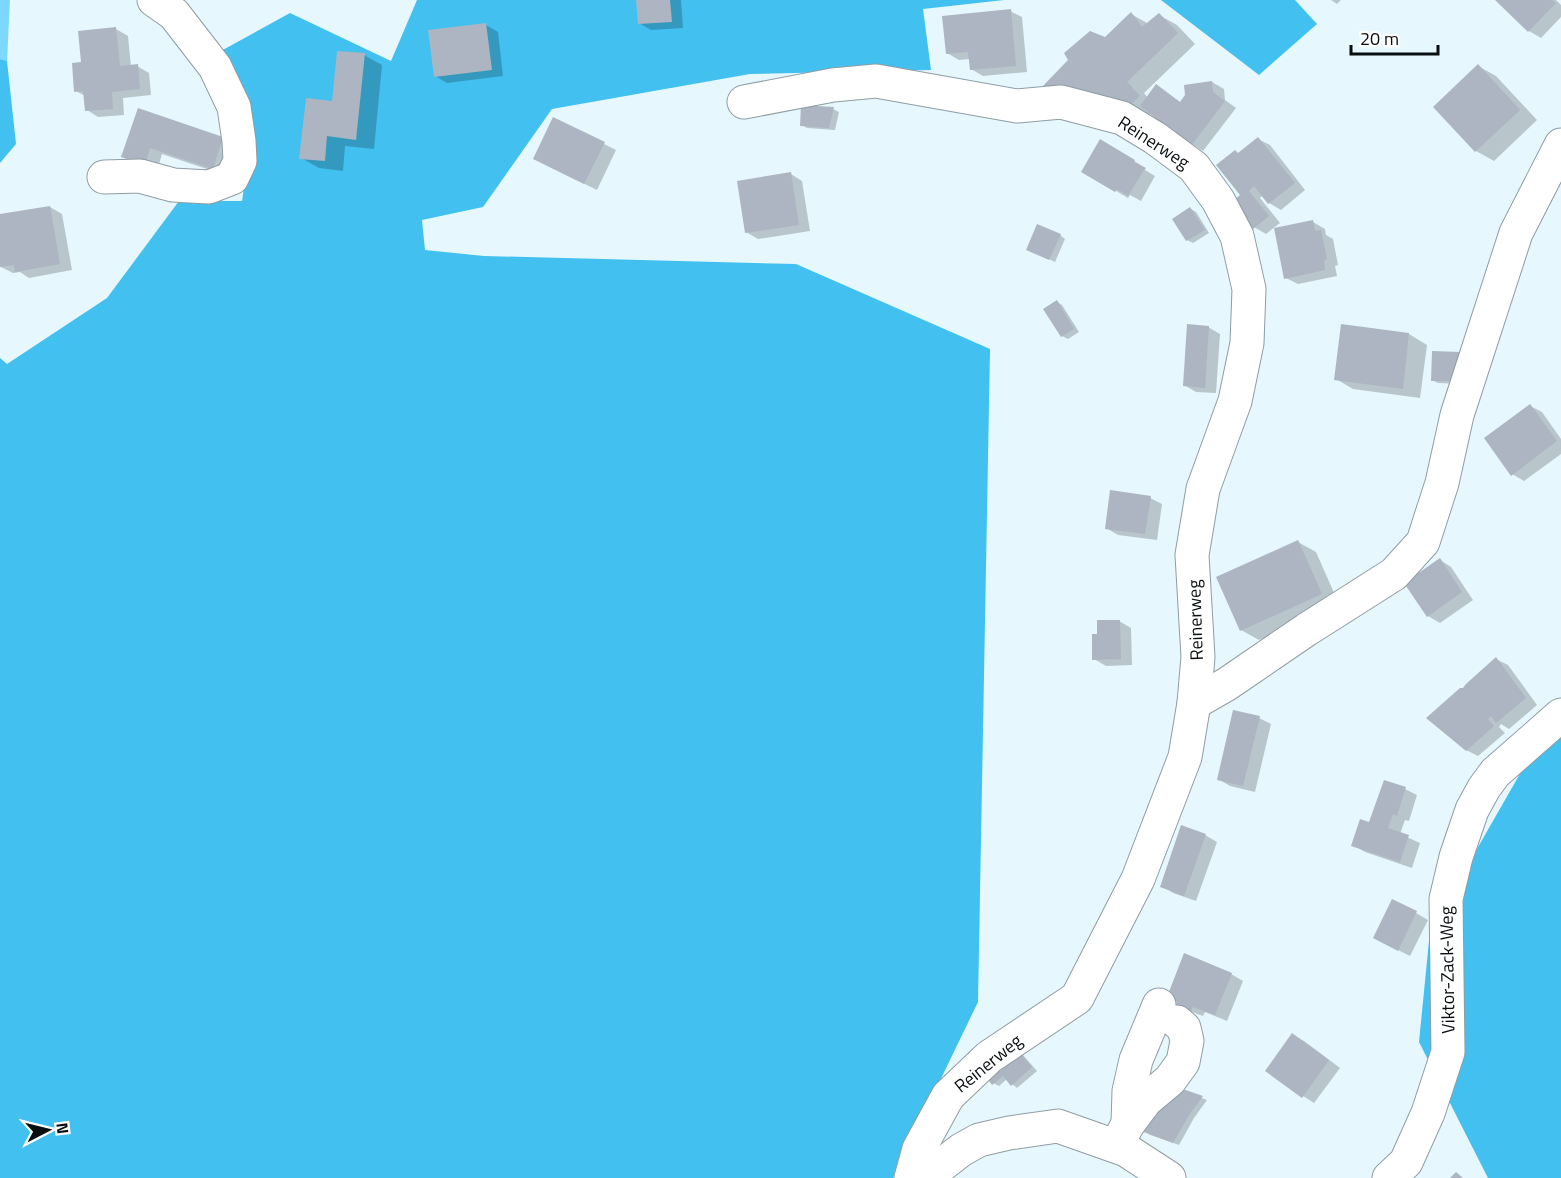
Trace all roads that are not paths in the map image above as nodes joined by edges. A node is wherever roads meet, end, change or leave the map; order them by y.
1 (154, 0) edge
2 (744, 102) dead end
3 (1561, 145) edge
4 (104, 177) dead end
5 (1194, 703) junction
6 (1561, 715) edge
7 (1122, 1135) junction
8 (911, 1178) edge
9 (925, 1178) edge
10 (1169, 1178) edge
11 (1389, 1178) edge

1 - 4 street
2 - 5 street, Reinerweg
3 - 5 street
5 - 8 street, Reinerweg
6 - 11 street, Viktor-Zack-Weg
7 - 7 street
7 - 9 street
7 - 10 street

